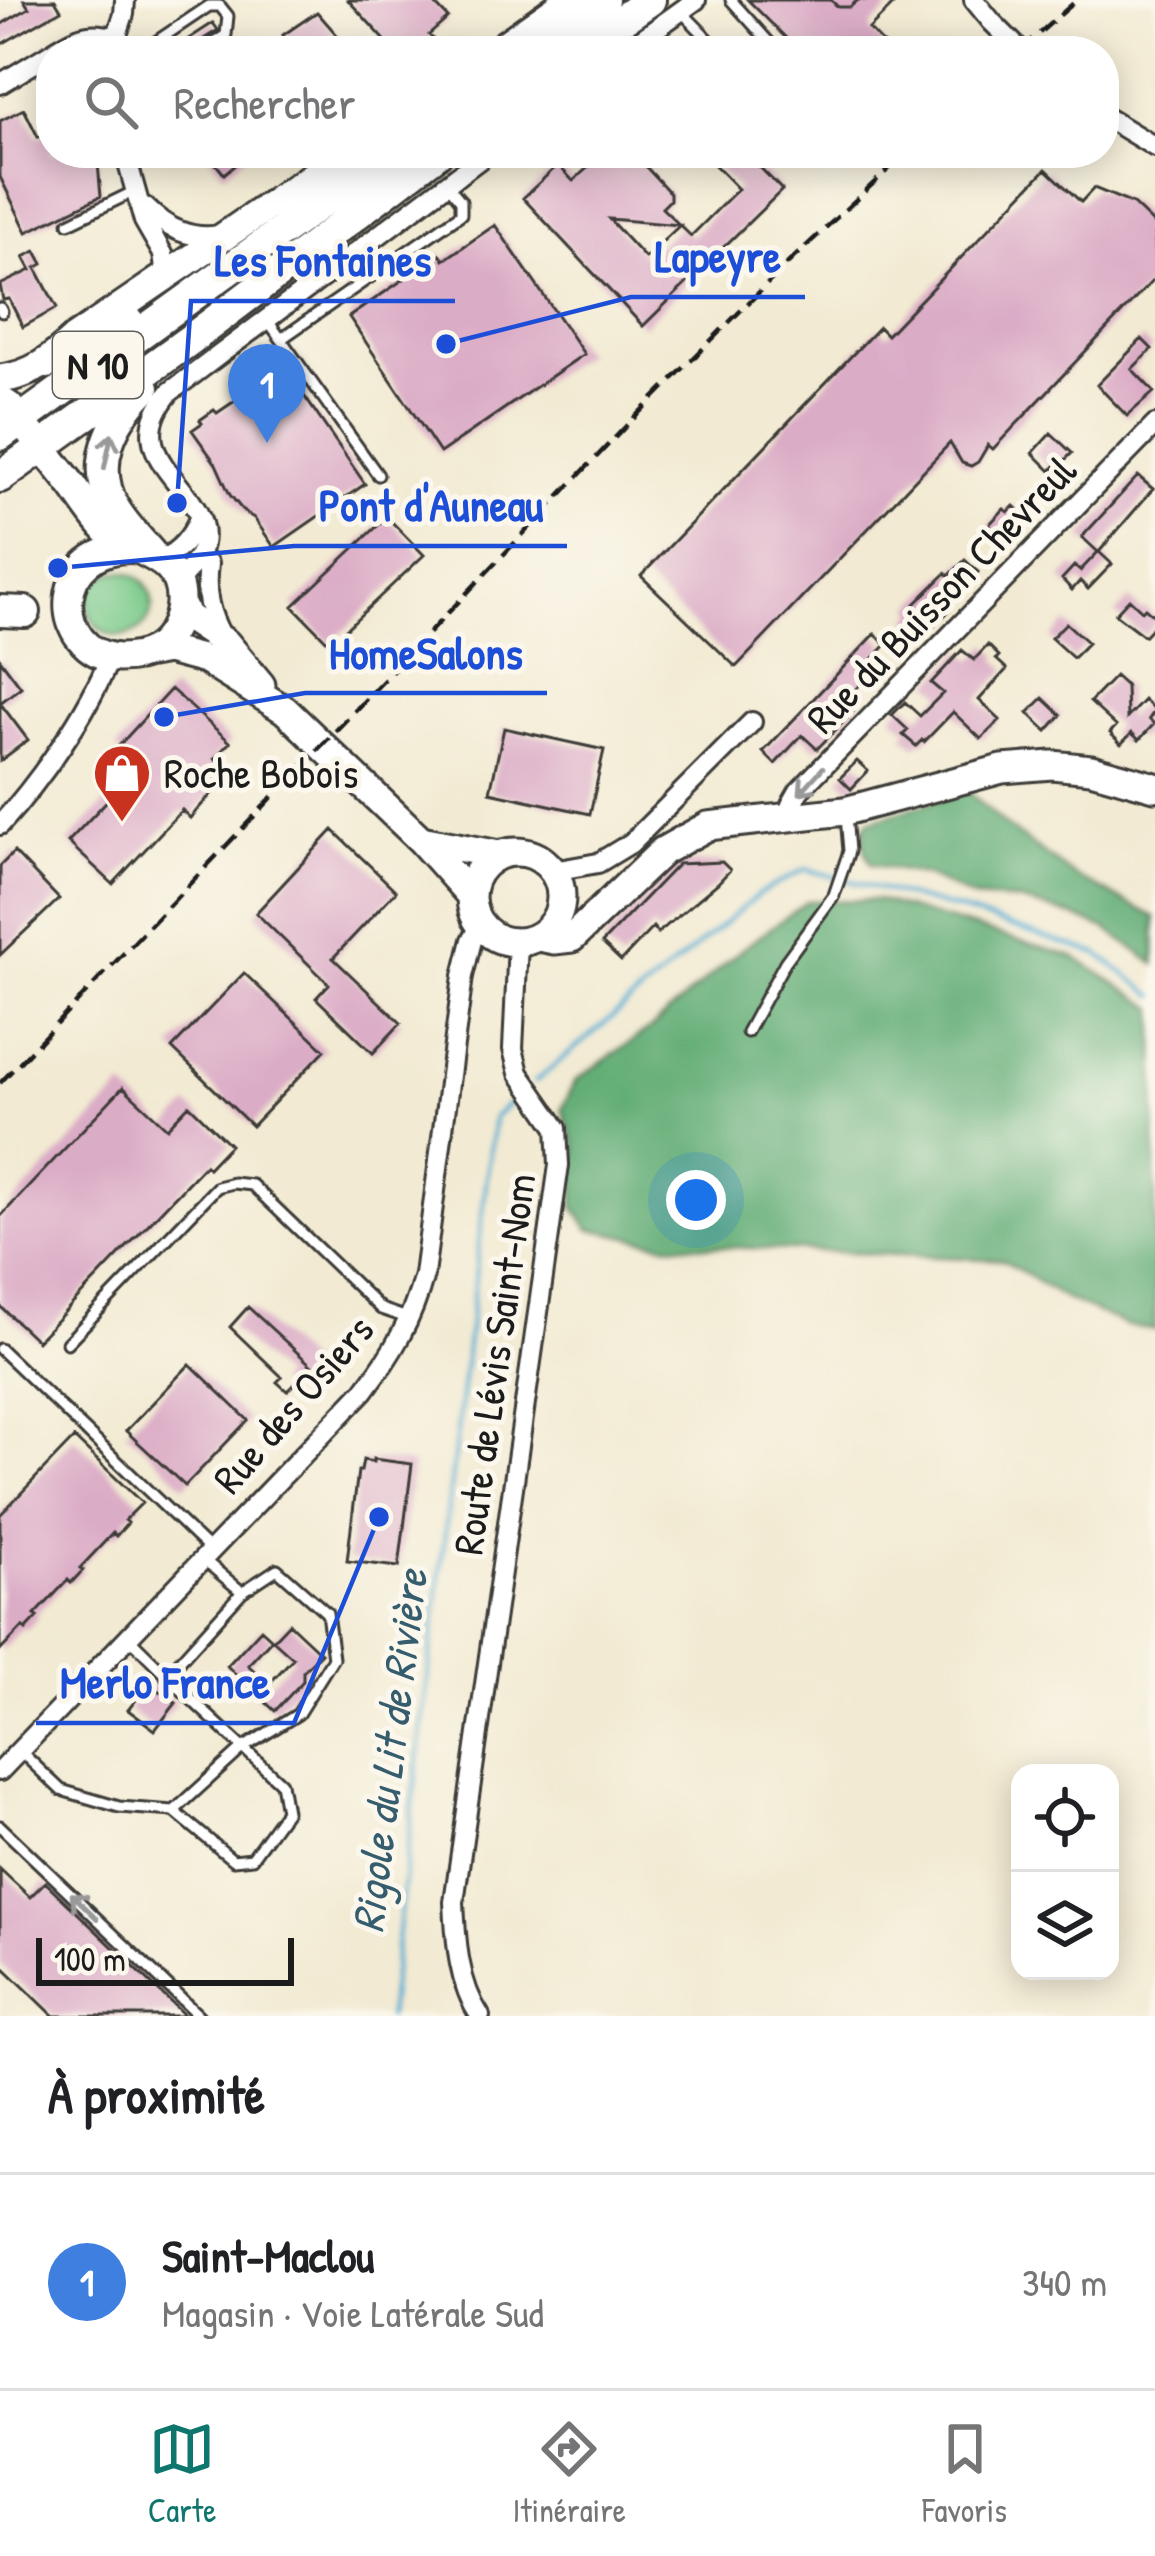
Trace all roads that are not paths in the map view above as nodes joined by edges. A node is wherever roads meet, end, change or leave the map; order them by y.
1 (124, 0) edge
2 (568, 0) edge
3 (603, 0) edge
4 (650, 0) edge
5 (731, 0) edge
6 (974, 0) edge
7 (688, 6) edge
8 (120, 36) edge
9 (164, 36) edge
10 (224, 36) edge
11 (517, 36) edge
12 (553, 36) edge
13 (598, 36) edge
14 (646, 36) edge
15 (709, 36) edge
16 (763, 36) edge
17 (1006, 36) edge
18 (36, 62) edge
19 (0, 84) edge
20 (1119, 125) edge
21 (1155, 147) edge
22 (128, 168) edge
23 (324, 168) edge
24 (369, 168) edge
25 (417, 168) edge
26 (468, 168) edge
27 (447, 184) junction
28 (136, 195) junction
29 (69, 223) dead end
30 (226, 235) junction
31 (166, 277) junction
32 (174, 309) junction
33 (266, 317) junction
34 (191, 339) junction
35 (281, 339) junction
36 (47, 363) junction
37 (0, 379) edge
38 (7, 419) edge
39 (1155, 425) edge
40 (41, 447) junction
41 (378, 475) dead end
42 (0, 476) edge
43 (199, 518) junction
44 (199, 554) junction
45 (161, 570) junction
46 (8, 608) edge
47 (76, 631) junction
48 (226, 643) junction
49 (151, 652) junction
50 (110, 657) junction
51 (285, 710) junction
52 (752, 722) dead end
53 (1155, 787) edge
54 (845, 811) junction
55 (791, 818) junction
56 (0, 825) edge
57 (421, 840) junction
58 (499, 855) junction
59 (553, 871) junction
60 (470, 896) junction
61 (560, 910) junction
62 (596, 916) junction
63 (481, 926) junction
64 (528, 940) junction
65 (747, 1032) dead end
66 (410, 1319) junction
67 (68, 1343) dead end
68 (0, 1349) edge
69 (207, 1555) junction
70 (242, 1592) junction
71 (128, 1637) junction
72 (166, 1676) junction
73 (243, 1748) junction
74 (20, 1751) junction
75 (0, 1772) edge
76 (174, 1811) junction
77 (0, 1826) edge
78 (199, 2016) edge
79 (480, 2016) edge

1 - 8 street
2 - 11 street
3 - 12 main road
4 - 13 main road
5 - 16 lane
6 - 17 street, bridge
7 - 14 street
7 - 15 lane
9 - 10 lane
18 - 19 street
20 - 21 street
22 - 28 street
23 - 30 street
24 - 32 main road, N 10
25 - 34 main road, N 10
26 - 27 street
27 - 33 street
27 - 35 lane
28 - 29 lane
28 - 30 street
28 - 31 street
30 - 31 street
31 - 36 street
32 - 36 main road
32 - 38 main road, N 10
33 - 35 lane
33 - 43 street
34 - 40 main road, N 10
45 -> 34 main road
35 - 41 lane
36 - 37 street
38 - 40 street
39 -> 55 street, Rue du Buisson Chevreul
40 - 42 main road, N 10
40 - 45 street
43 - 44 street
43 - 45 street
44 - 45 street
44 - 48 street
45 - 47 street
45 - 48 street
45 - 49 street
46 - 47 street
47 - 50 street
48 - 51 street
49 - 50 street
49 - 51 street
50 - 56 street
51 - 57 street
52 - 59 street
53 - 54 street
54 - 55 street
54 - 65 lane
55 - 62 street
57 - 58 street
57 - 60 street
58 - 59 street
58 - 60 street
59 - 61 street
60 - 63 street
61 - 62 street
61 - 64 street
62 - 64 street
63 - 64 street
63 - 66 street, Rue des Osiers
64 - 79 street, Route de Lévis Saint-Nom
66 - 67 lane
66 - 69 street, Rue des Osiers
68 - 69 lane
69 - 70 lane
69 - 71 street, Rue des Osiers
70 - 72 lane
70 - 73 lane
71 - 72 lane
71 - 74 street, Rue des Osiers
72 - 73 lane
73 - 76 lane
73 - 76 lane
74 - 75 street, Rue des Osiers
74 - 76 lane
78 -> 77 lane

